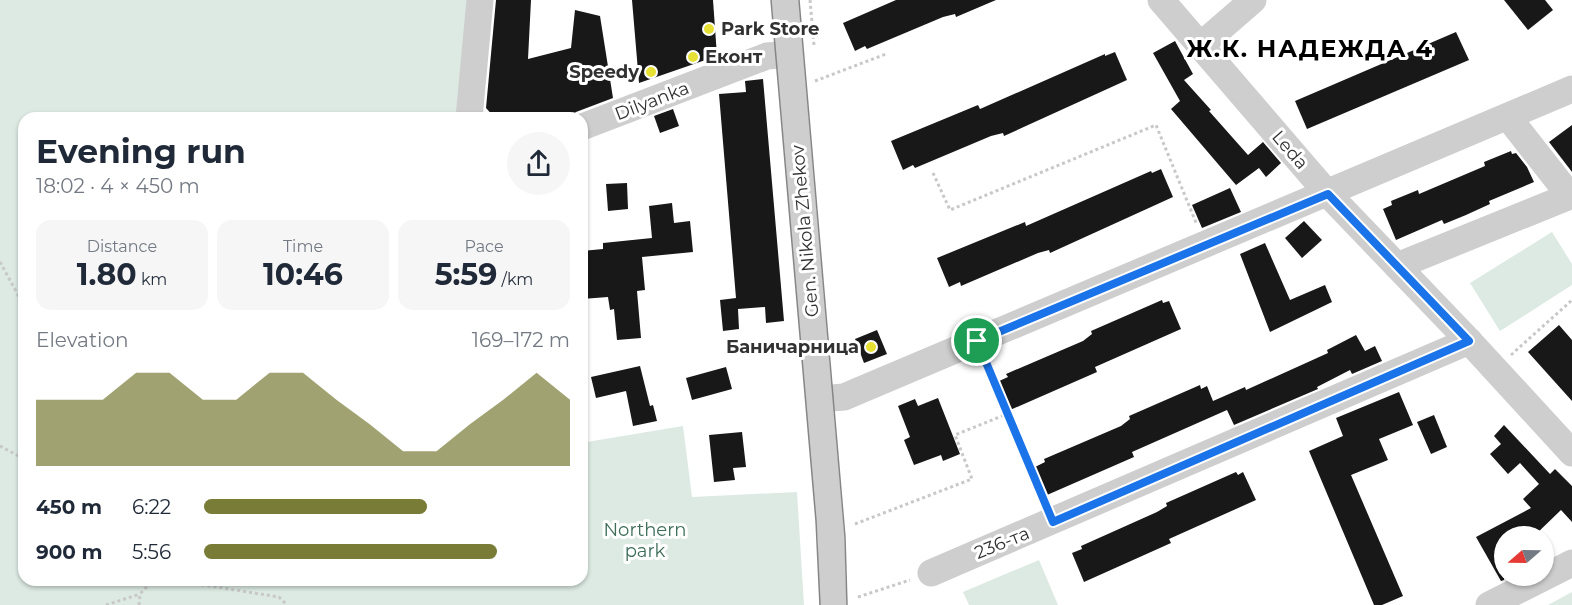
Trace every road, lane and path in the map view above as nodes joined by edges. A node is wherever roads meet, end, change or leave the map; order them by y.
1 (480, 0) edge
2 (785, 0) edge
3 (810, 0) edge
4 (1161, 0) edge
5 (1253, 0) edge
6 (1200, 46) junction
7 (802, 49) junction
8 (886, 54) dead end
9 (817, 81) dead end
10 (1572, 89) edge
11 (470, 112) edge
12 (1508, 117) junction
13 (588, 125) edge
14 (933, 173) dead end
15 (1328, 194) junction
16 (1206, 246) junction
17 (0, 262) edge
18 (1397, 266) junction
19 (18, 295) edge
20 (1572, 300) edge
21 (977, 341) junction
22 (1469, 341) junction
23 (1495, 369) junction
24 (819, 399) junction
25 (1007, 414) junction
26 (0, 446) edge
27 (1572, 453) edge
28 (18, 456) edge
29 (1053, 522) junction
30 (855, 524) dead end
31 (1572, 563) edge
32 (931, 573) joint
33 (147, 586) edge
34 (208, 586) edge
35 (140, 594) junction
36 (846, 601) edge
37 (106, 605) edge
38 (139, 605) edge
39 (287, 605) edge
40 (1490, 605) edge

1 - 11 street
2 - 7 street, Gen. Nikola Zhekov
3 - 7 path
4 - 6 street, Leda
5 - 6 street
6 - 15 street, Leda
7 - 13 street, Dilyanka
7 - 24 street, Gen. Nikola Zhekov
8 - 9 path
10 - 12 street
12 - 15 street
12 - 18 street
14 - 16 path
15 - 16 street
15 - 18 street, Leda
16 - 21 street
17 - 19 path
18 - 22 street, Leda
20 - 23 path
21 - 24 street
21 - 25 path
22 - 23 street, Leda
22 - 29 street, 236-та
23 - 27 street, Leda
24 - 36 street, Gen. Nikola Zhekov
25 - 29 path
25 - 30 path
26 - 28 path
29 - 32 street, 236-та
31 - 40 street
32 - 36 path
33 - 35 path
34 - 39 path
35 - 37 path
35 - 38 path

